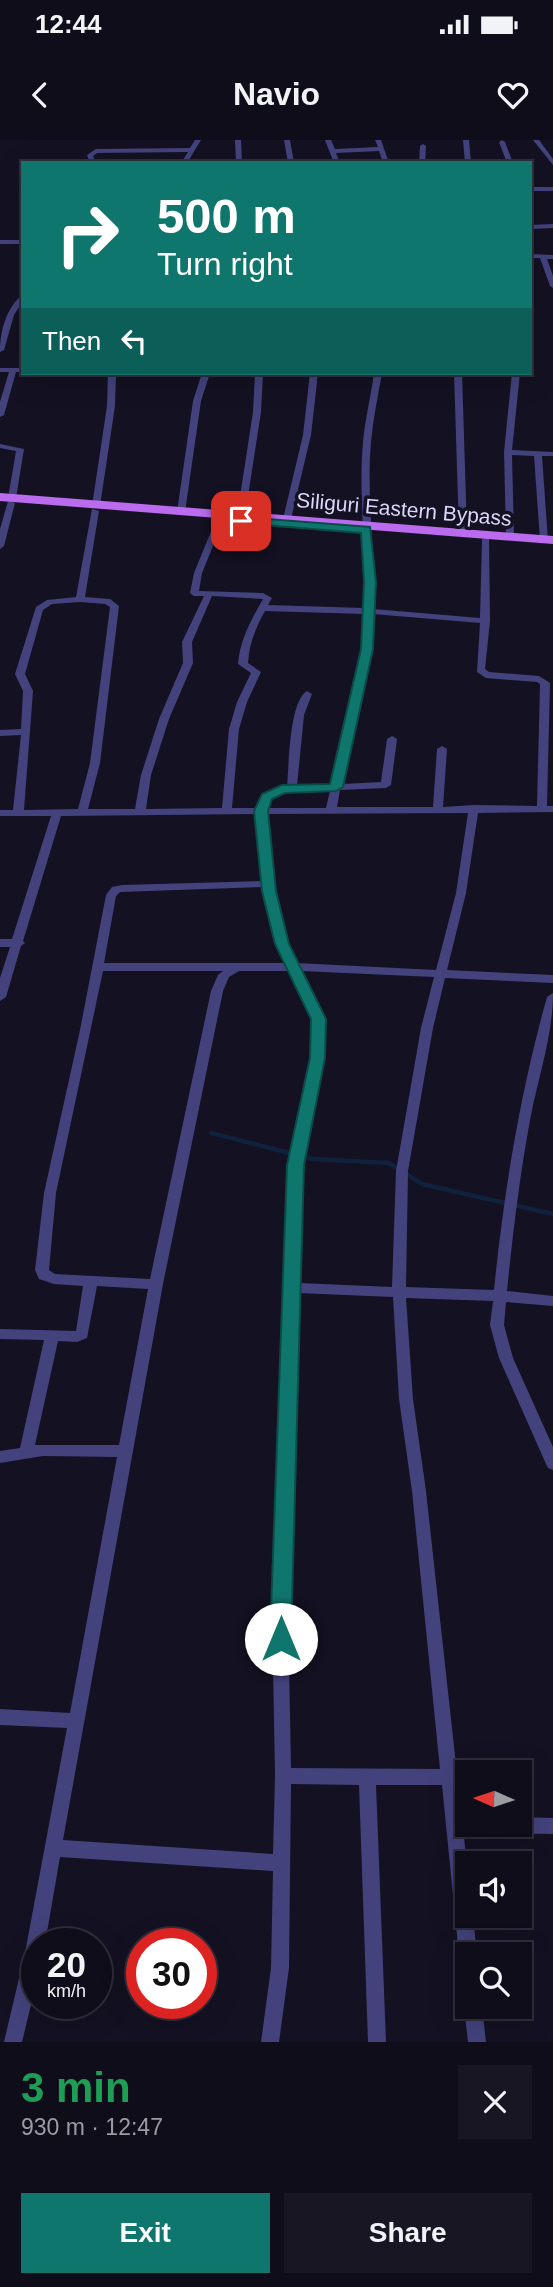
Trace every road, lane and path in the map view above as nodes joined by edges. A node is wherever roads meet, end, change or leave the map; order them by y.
1 (135, 140) edge
2 (198, 140) edge
3 (238, 140) edge
4 (287, 140) edge
5 (328, 140) edge
6 (379, 140) edge
7 (466, 140) edge
8 (536, 140) edge
9 (502, 142) edge
10 (423, 146) dead end
11 (381, 149) junction
12 (138, 150) junction
13 (190, 150) junction
14 (331, 151) junction
15 (92, 161) edge
16 (185, 161) edge
17 (239, 161) edge
18 (291, 161) edge
19 (336, 161) edge
20 (385, 161) edge
21 (422, 161) edge
22 (468, 161) edge
23 (509, 161) edge
24 (553, 163) edge
25 (532, 189) edge
26 (553, 189) edge
27 (532, 226) edge
28 (553, 226) edge
29 (0, 242) edge
30 (21, 242) edge
31 (532, 256) edge
32 (543, 257) junction
33 (553, 257) edge
34 (553, 286) edge
35 (21, 299) edge
36 (0, 350) edge
37 (0, 370) edge
38 (13, 370) junction
39 (21, 370) edge
40 (112, 375) edge
41 (205, 375) edge
42 (259, 375) edge
43 (314, 375) edge
44 (378, 375) edge
45 (457, 375) edge
46 (516, 375) edge
47 (0, 415) edge
48 (0, 446) edge
49 (508, 452) junction
50 (538, 454) junction
51 (553, 454) edge
52 (6, 500) edge
53 (96, 508) junction
54 (181, 512) junction
55 (241, 516) junction
56 (220, 519) junction
57 (287, 519) junction
58 (366, 527) junction
59 (463, 533) junction
60 (509, 537) junction
61 (486, 539) junction
62 (550, 542) edge
63 (0, 545) edge
64 (209, 594) junction
65 (80, 599) junction
66 (262, 608) junction
67 (369, 611) junction
68 (485, 621) junction
69 (307, 694) dead end
70 (26, 732) junction
71 (0, 733) edge
72 (392, 739) dead end
73 (442, 749) dead end
74 (336, 787) junction
75 (292, 788) junction
76 (438, 808) junction
77 (474, 808) junction
78 (331, 809) junction
79 (548, 809) edge
80 (227, 811) junction
81 (261, 811) junction
82 (0, 813) edge
83 (18, 813) junction
84 (57, 813) junction
85 (82, 813) junction
86 (140, 813) junction
87 (268, 884) junction
88 (0, 943) edge
89 (19, 943) junction
90 (99, 967) junction
91 (237, 967) junction
92 (294, 967) junction
93 (441, 974) junction
94 (553, 979) edge
95 (553, 997) edge
96 (0, 998) edge
97 (548, 1028) edge
98 (296, 1163) joint
99 (91, 1281) junction
100 (156, 1284) junction
101 (291, 1288) junction
102 (399, 1292) junction
103 (499, 1296) junction
104 (553, 1301) edge
105 (0, 1334) edge
106 (52, 1335) junction
107 (127, 1451) junction
108 (26, 1452) junction
109 (0, 1457) edge
110 (553, 1464) edge
111 (0, 1717) edge
112 (76, 1721) junction
113 (283, 1776) junction
114 (449, 1777) junction
115 (367, 1778) junction
116 (455, 1800) edge
117 (532, 1826) edge
118 (553, 1826) edge
119 (462, 1838) edge
120 (53, 1848) junction
121 (281, 1863) junction
122 (467, 1942) edge
123 (474, 2019) edge
124 (13, 2042) edge
125 (270, 2042) edge
126 (377, 2042) edge
127 (477, 2042) edge

1 - 12 street
2 - 13 street
3 - 17 street
4 - 18 street
5 - 14 street
6 - 11 street
7 - 22 street
8 - 24 street
9 - 23 street
10 - 21 street
11 - 14 street
11 - 20 street
12 - 13 street
12 - 15 street
13 - 16 street
14 - 19 street
25 - 26 street
27 - 28 street
29 - 30 street
31 - 32 street
32 - 33 street
32 - 34 street
35 - 36 street
37 - 38 street
38 - 39 street
38 - 47 street
40 - 53 street
41 - 54 street
42 - 55 street
43 - 57 street
44 - 58 street
45 - 59 street
46 - 49 street
48 - 52 street
49 - 50 street
49 - 60 street
50 - 51 street
50 - 62 street
52 - 53 main road, Siliguri Eastern Bypass
52 - 63 street
53 - 54 main road, Siliguri Eastern Bypass
53 - 56 main road, Siliguri Eastern Bypass
53 - 65 street
54 - 55 main road, Siliguri Eastern Bypass
55 - 57 main road, Siliguri Eastern Bypass
56 - 58 main road, Siliguri Eastern Bypass
56 - 64 street
57 - 58 main road, Siliguri Eastern Bypass
58 - 59 main road, Siliguri Eastern Bypass
58 - 61 main road, Siliguri Eastern Bypass
58 - 67 street
59 - 60 main road, Siliguri Eastern Bypass
60 - 62 main road, Siliguri Eastern Bypass
61 - 62 main road, Siliguri Eastern Bypass
61 - 68 street
64 - 66 street
64 - 86 street
65 - 70 street
65 - 85 street
66 - 67 street
66 - 80 street
67 - 68 street
67 - 74 street
68 - 79 street
69 - 75 street
70 - 71 street
70 - 83 street
72 - 74 street
73 - 76 street
74 - 75 street
74 - 78 street
75 - 81 street
76 - 77 street
76 - 78 street
77 - 79 street
77 - 93 street
78 - 81 street
80 - 81 street
80 - 86 street
81 - 87 street
82 - 83 street
83 - 84 street
84 - 85 street
84 - 89 street
85 - 86 street
87 - 90 street
87 - 92 street
88 - 89 street
89 - 96 street
90 - 91 street
90 - 99 street
91 - 92 street
91 - 100 street
92 - 93 street
92 - 98 street
93 - 94 street
93 - 102 street
95 - 97 street
97 - 103 street
98 - 101 street
99 - 100 street
99 - 106 street
100 - 107 street
101 - 102 street
101 - 113 street
102 - 103 street
102 - 114 street
103 - 104 street
103 - 110 street
105 - 106 street
106 - 108 street
107 - 108 street
107 - 112 street
108 - 109 street
111 - 112 street
112 - 120 street
113 - 115 street
113 - 121 street
114 - 115 street
114 - 116 street
115 - 126 street
117 - 118 street
119 - 122 street
120 - 121 street
120 - 124 street
121 - 125 street
123 - 127 street

